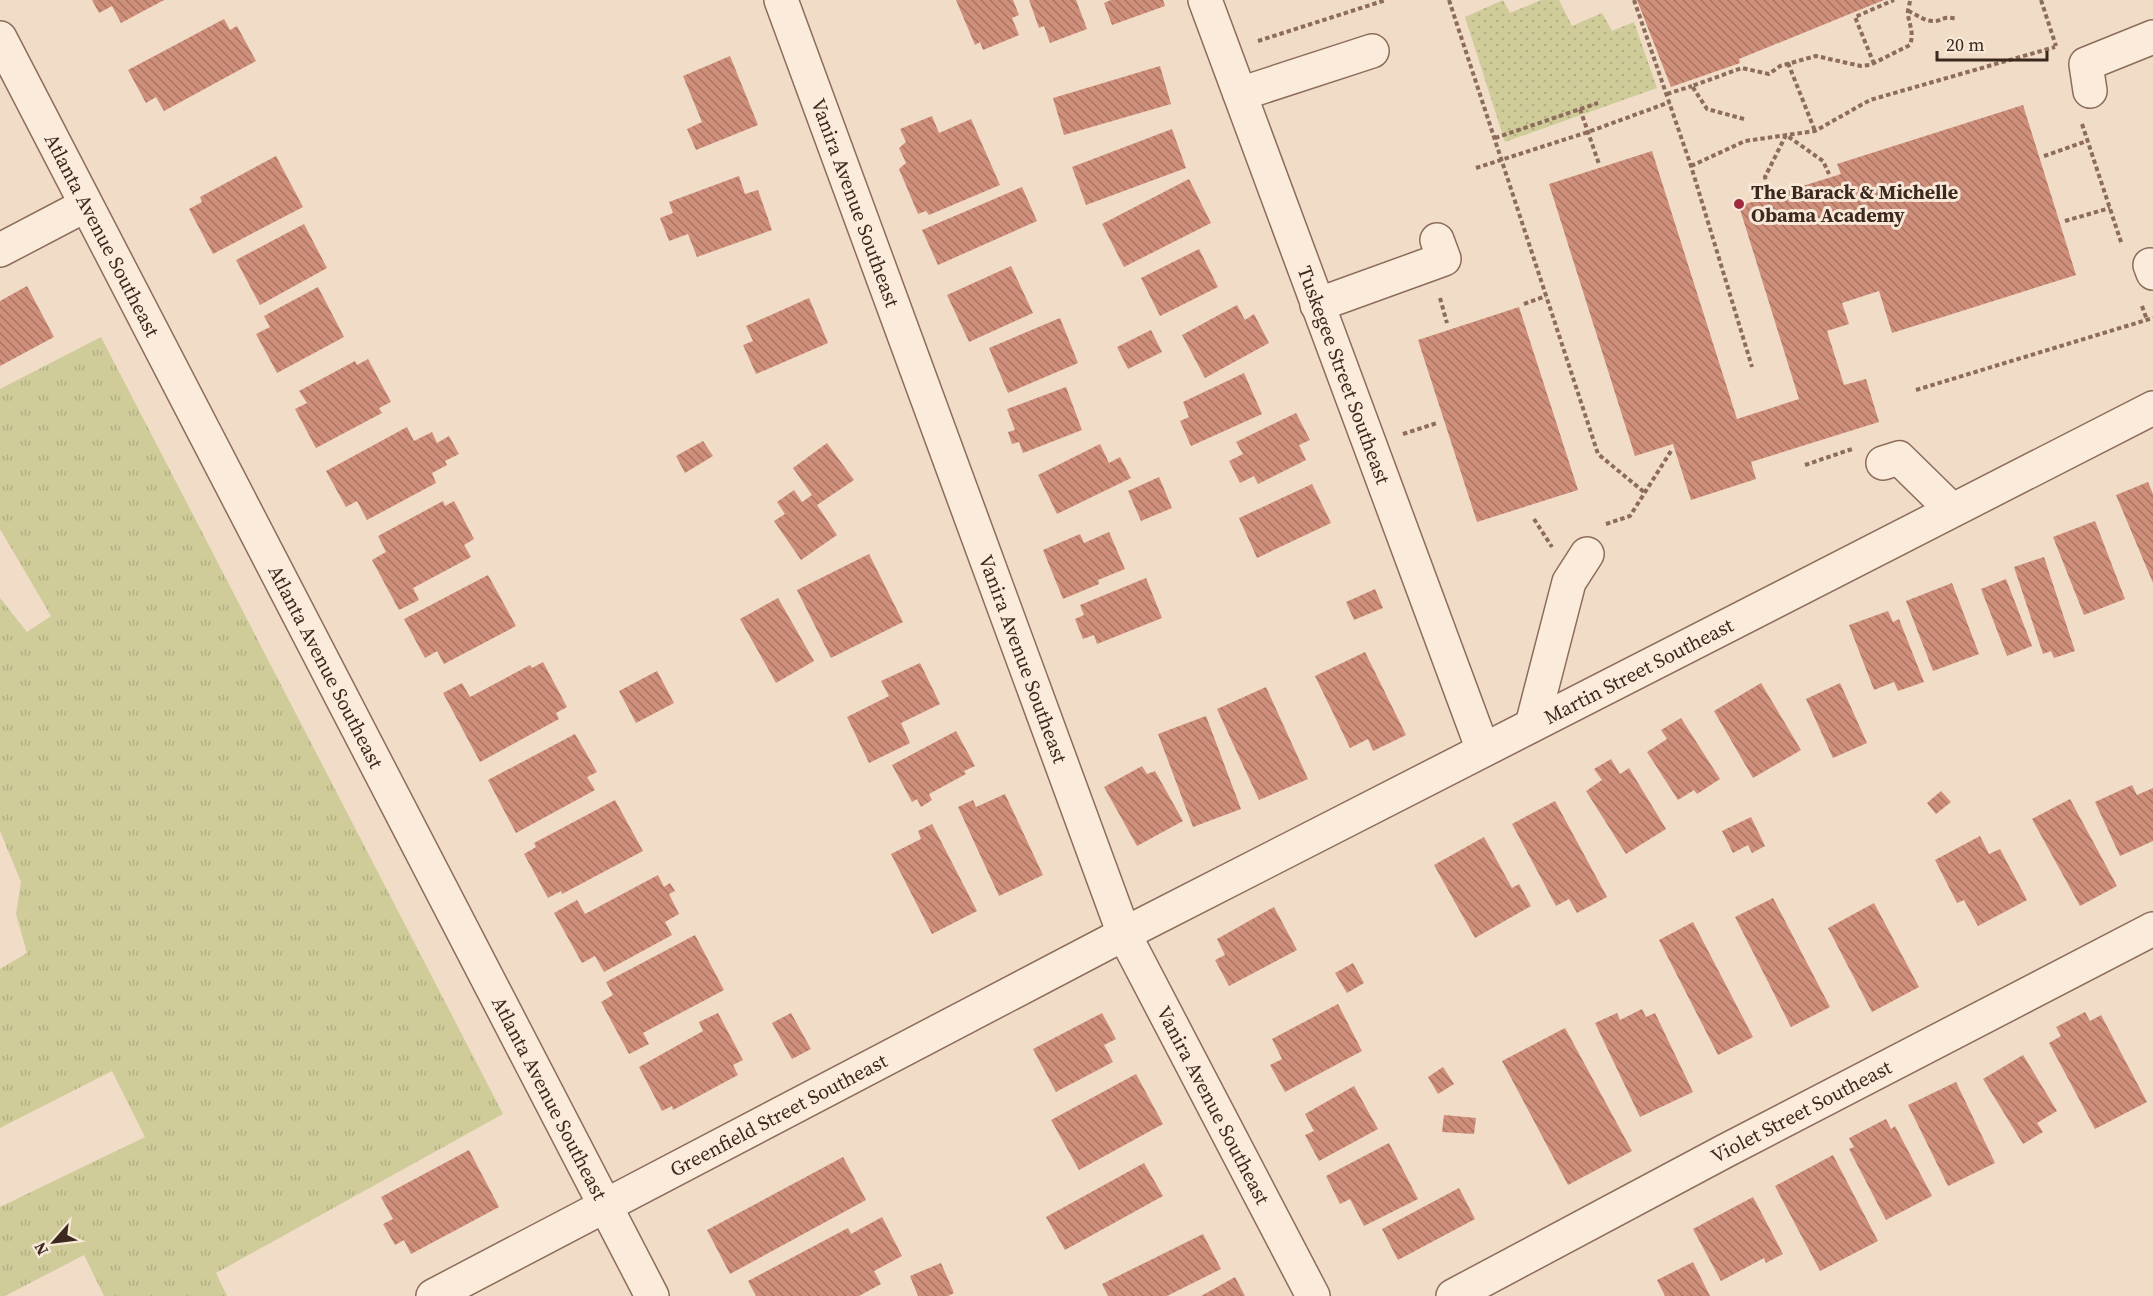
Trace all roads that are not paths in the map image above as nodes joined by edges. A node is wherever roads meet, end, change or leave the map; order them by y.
1 (781, 0) edge
2 (1205, 0) edge
3 (2153, 37) edge
4 (0, 38) edge
5 (1372, 51) dead end
6 (1240, 94) junction
7 (2085, 105) road end
8 (86, 206) junction
9 (1437, 240) dead end
10 (0, 250) edge
11 (1317, 305) junction
12 (2153, 408) edge
13 (1883, 463) dead end
14 (1952, 510) junction
15 (1587, 554) dead end
16 (1532, 725) junction
17 (1483, 750) junction
18 (2153, 929) edge
19 (1124, 934) junction
20 (605, 1206) junction
21 (433, 1296) edge
22 (652, 1296) edge
23 (1313, 1296) edge
24 (1453, 1296) edge

1 - 19 street, Vanira Avenue Southeast
2 - 6 street, Tuskegee Street Southeast
3 - 7 street
4 - 8 street, Atlanta Avenue Southeast
5 - 6 street
6 - 11 street, Tuskegee Street Southeast
8 - 10 street
8 - 20 street, Atlanta Avenue Southeast
9 - 11 street
11 - 17 street, Tuskegee Street Southeast
12 - 14 street, Martin Street Southeast
13 - 14 street
14 - 16 street, Martin Street Southeast
15 - 16 street
16 - 17 street, Martin Street Southeast
17 - 19 street, Martin Street Southeast
18 - 24 street, Violet Street Southeast
19 - 20 street, Greenfield Street Southeast
19 - 23 street, Vanira Avenue Southeast
20 - 21 street, Greenfield Street Southeast
20 - 22 street, Atlanta Avenue Southeast

